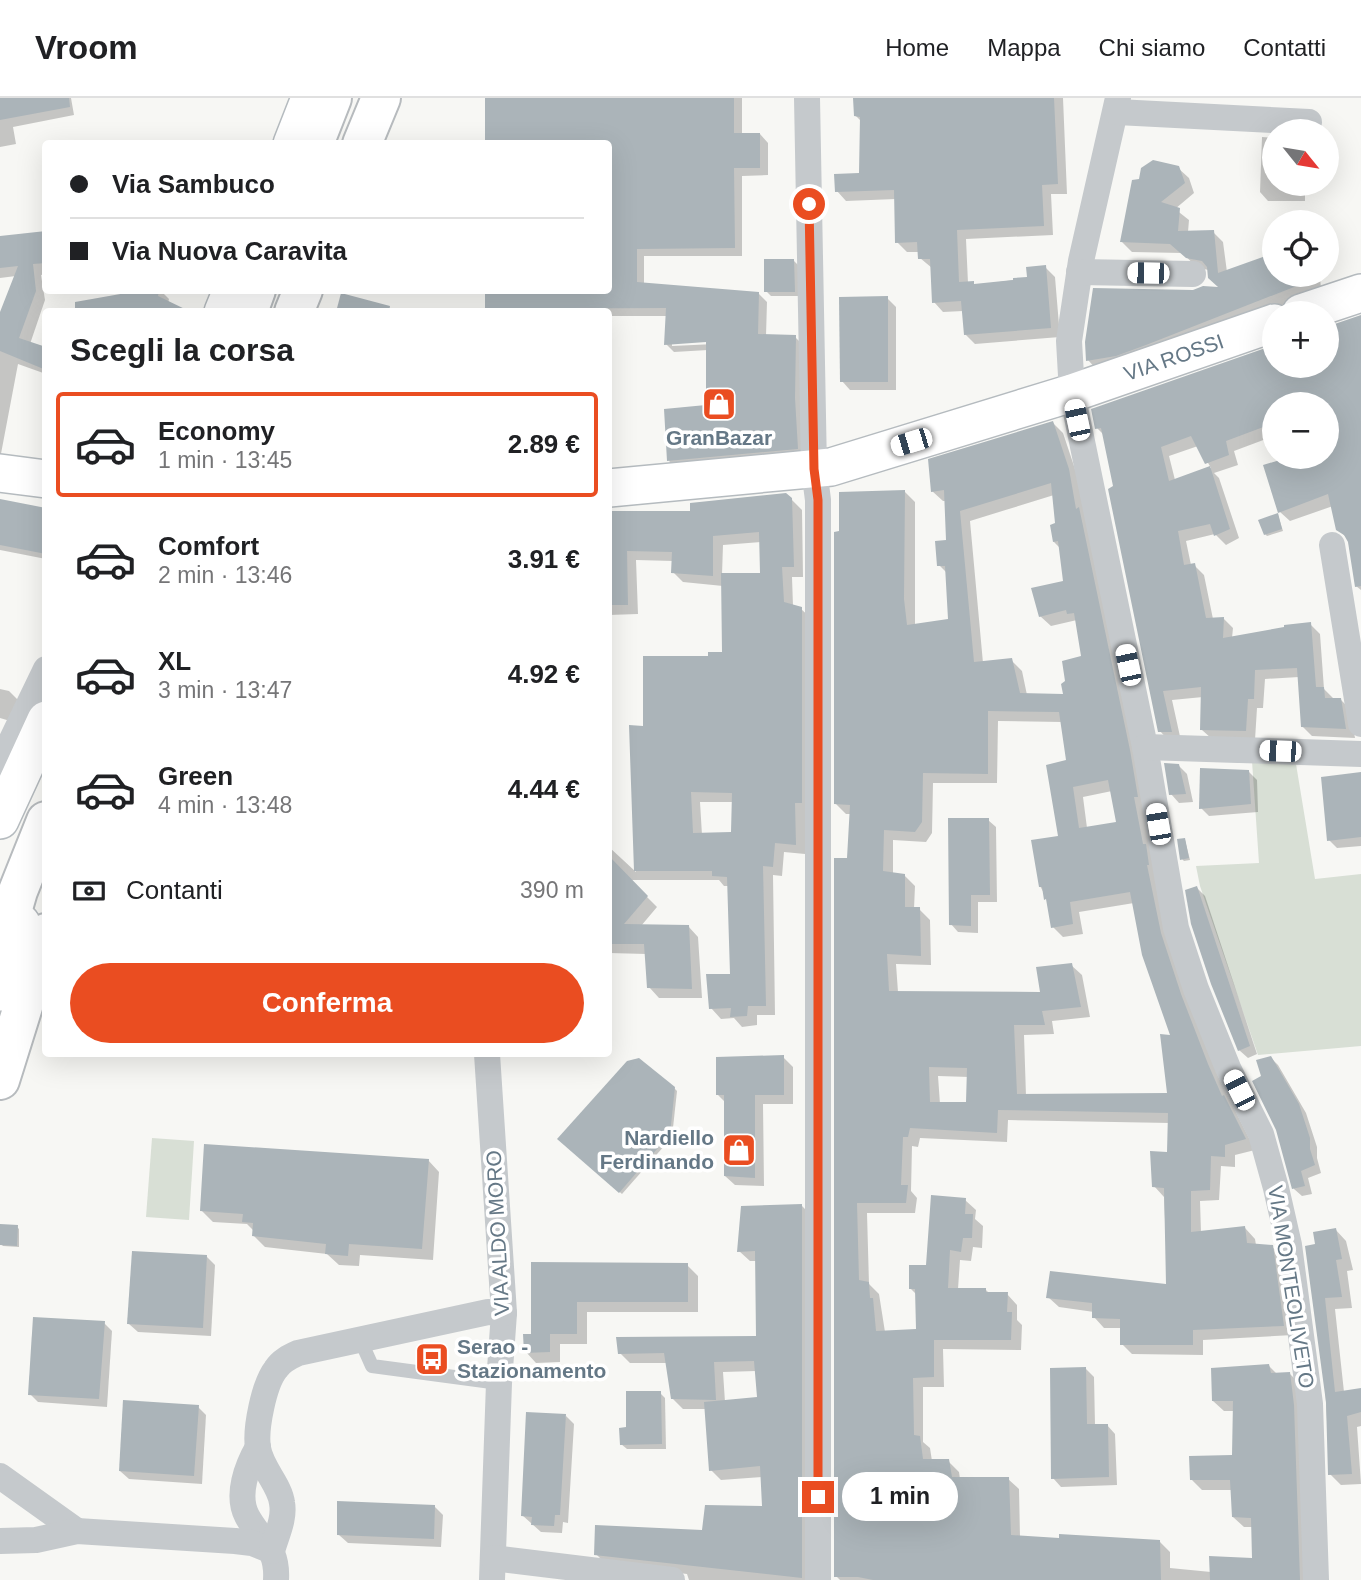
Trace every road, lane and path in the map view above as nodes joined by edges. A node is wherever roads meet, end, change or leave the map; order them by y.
1 (310, 98) edge
2 (332, 98) edge
3 (350, 98) edge
4 (381, 98) edge
5 (807, 98) edge
6 (1118, 105) edge
7 (1275, 119) edge
8 (294, 140) edge
9 (316, 140) edge
10 (334, 140) edge
11 (364, 140) edge
12 (1079, 272) junction
13 (1194, 274) dead end
14 (1361, 293) edge
15 (1337, 301) edge
16 (1262, 327) edge
17 (1072, 393) junction
18 (814, 469) junction
19 (0, 473) edge
20 (42, 478) edge
21 (612, 488) edge
22 (1332, 545) dead end
23 (42, 677) edge
24 (1361, 724) edge
25 (42, 729) edge
26 (1145, 747) junction
27 (1361, 754) edge
28 (0, 764) edge
29 (0, 820) edge
30 (42, 831) edge
31 (42, 866) edge
32 (42, 946) edge
33 (0, 953) edge
34 (0, 992) edge
35 (487, 1057) edge
36 (0, 1080) edge
37 (505, 1313) junction
38 (360, 1339) junction
39 (499, 1383) junction
40 (258, 1447) junction
41 (0, 1476) edge
42 (77, 1531) junction
43 (0, 1541) edge
44 (272, 1551) junction
45 (493, 1569) edge
46 (275, 1580) edge
47 (672, 1580) edge
48 (818, 1580) edge
49 (1316, 1580) edge

1 - 8 street
2 - 9 highway
3 - 10 street
4 - 11 highway
5 - 18 street
6 - 7 street
6 - 12 street, VIA MONTEOLIVETO
12 - 13 street
12 - 17 street, VIA MONTEOLIVETO
14 - 15 street
16 - 17 street, VIA ROSSI
17 - 18 street, VIA ROSSI
17 - 26 street, VIA MONTEOLIVETO
18 - 21 street, VIA ROSSI
18 - 48 street
19 - 20 street
22 - 24 street
23 - 28 street
25 - 29 street
26 - 27 street
26 - 49 street, VIA MONTEOLIVETO
30 - 33 highway
31 - 34 street
32 - 36 highway
35 - 37 street, VIA ALDO MORO
37 - 38 street
37 - 39 street, VIA ALDO MORO
38 - 39 lane
38 - 40 street
39 - 45 street, VIA ALDO MORO
40 - 44 street
40 - 44 street
41 - 42 street
42 - 43 street
42 - 44 street
44 - 46 street
45 - 47 street

